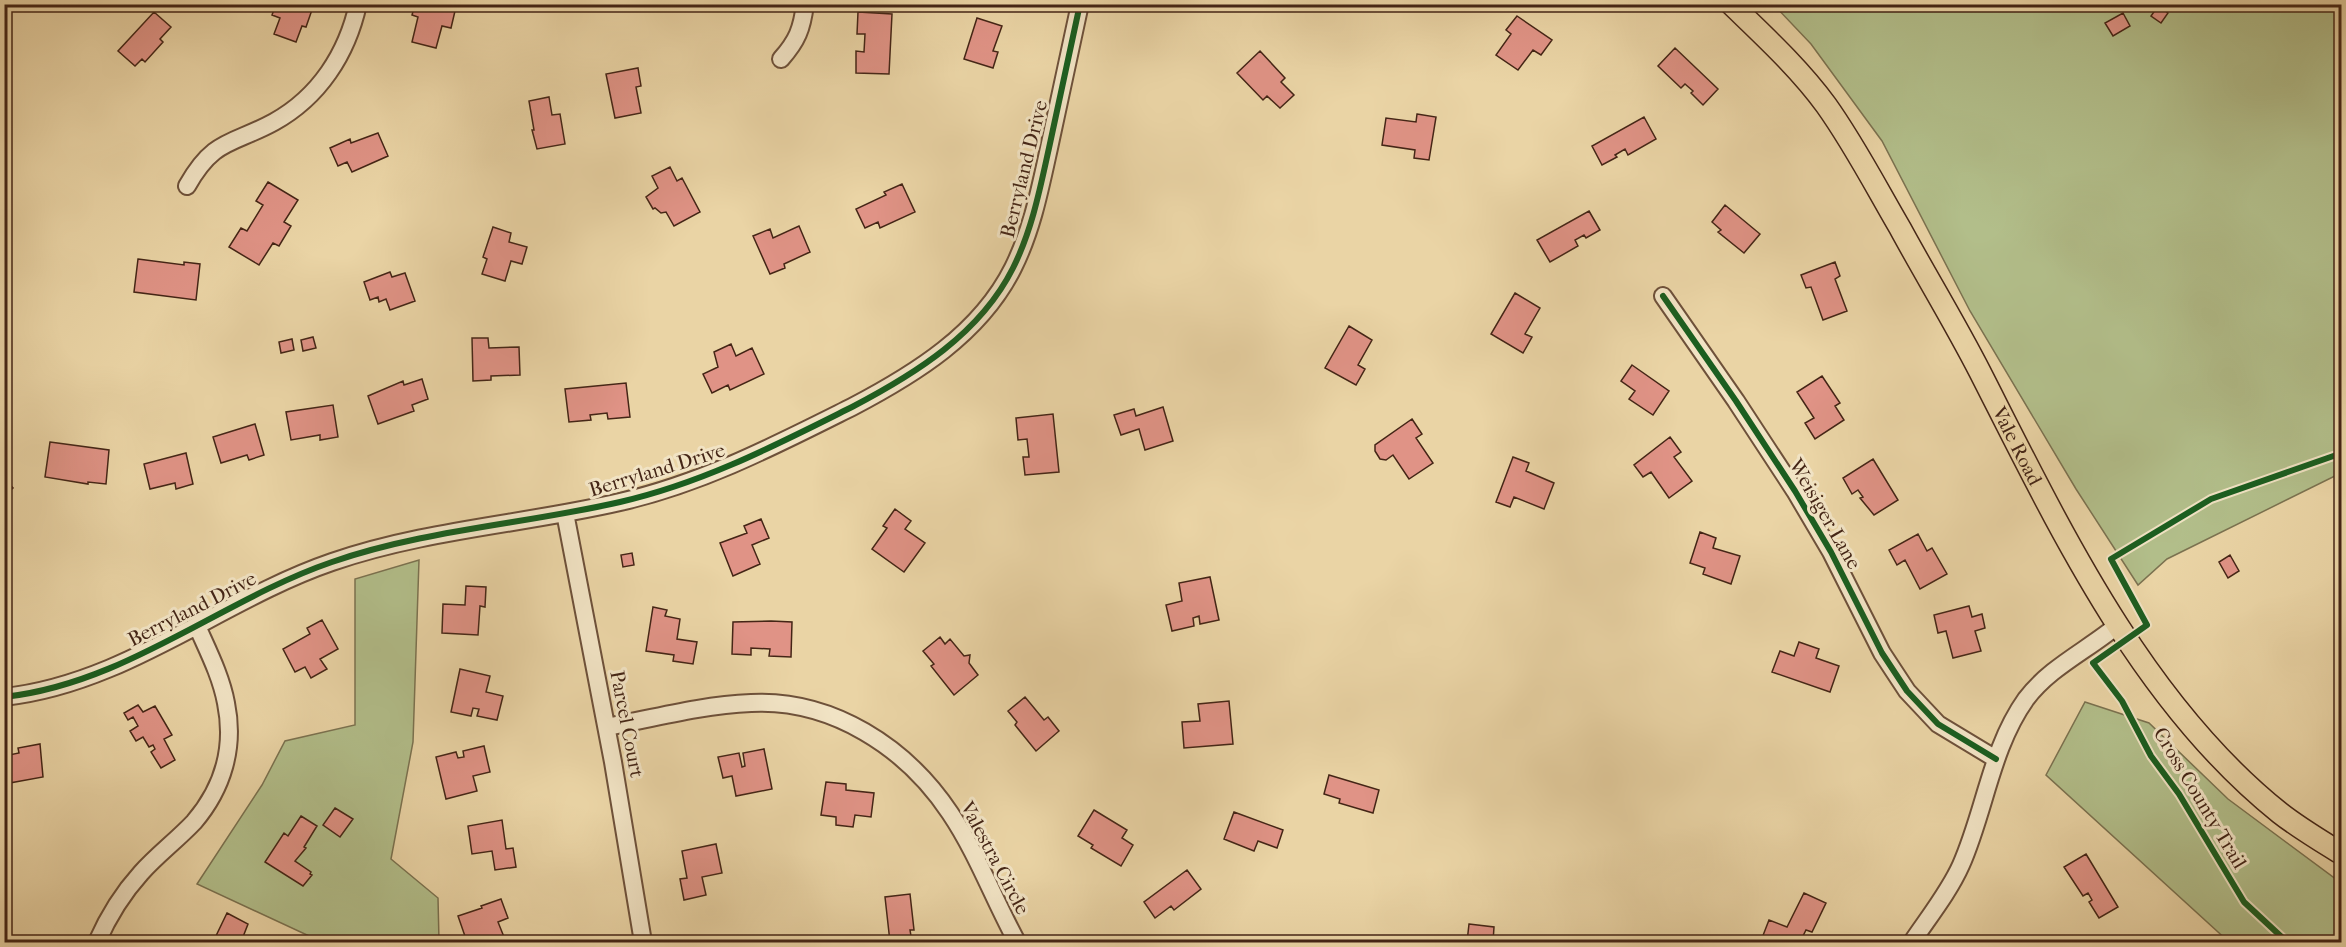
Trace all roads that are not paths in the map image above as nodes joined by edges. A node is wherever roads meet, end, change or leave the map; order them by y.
1 (358, 4) edge
2 (805, 4) edge
3 (1080, 4) edge
4 (1731, 4) edge
5 (781, 59) dead end
6 (187, 186) dead end
7 (1662, 296) dead end
8 (565, 513) junction
9 (2119, 624) junction
10 (197, 626) junction
11 (4, 697) edge
12 (607, 728) junction
13 (1996, 759) junction
14 (2342, 854) edge
15 (97, 942) edge
16 (644, 942) edge
17 (1017, 942) edge
18 (1912, 942) edge

1 - 6 street
2 - 5 street
3 - 8 street, Berryland Drive
4 - 9 main road, Vale Road
7 - 13 street, Weisiger Lane
8 - 10 street, Berryland Drive
8 - 12 street, Parcel Court
9 - 13 street
9 - 14 main road, Vale Road
10 - 11 street, Berryland Drive
10 - 15 street
12 - 16 street, Parcel Court
12 - 17 street, Valestra Circle
13 - 18 street

